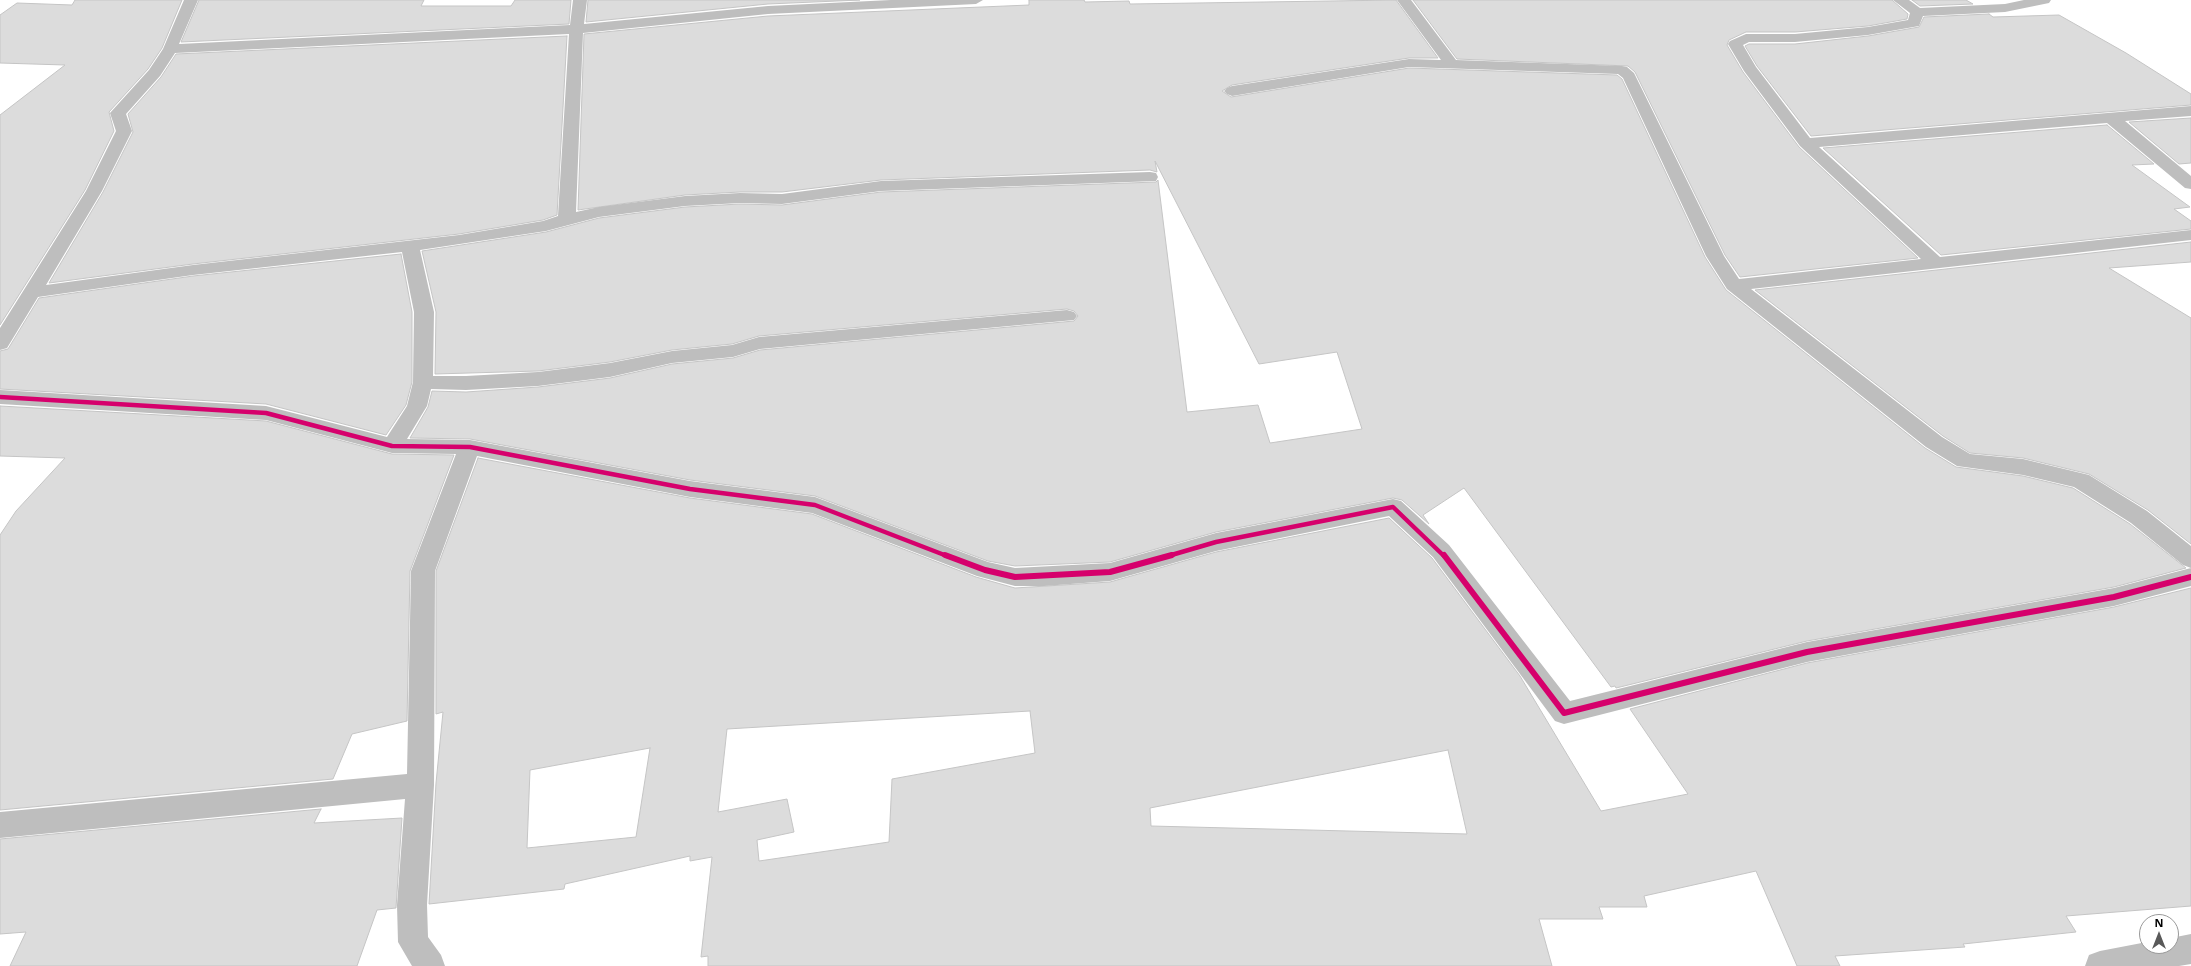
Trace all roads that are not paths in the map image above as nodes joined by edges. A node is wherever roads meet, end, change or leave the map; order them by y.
1 (191, 0) edge
2 (580, 0) edge
3 (976, 0) edge
4 (1404, 0) edge
5 (1900, 0) edge
6 (2044, 0) edge
7 (1917, 12) junction
8 (576, 29) junction
9 (170, 49) junction
10 (1451, 64) junction
11 (1232, 91) dead end
12 (2191, 111) edge
13 (2110, 117) junction
14 (1806, 143) junction
15 (1150, 177) dead end
16 (2191, 184) edge
17 (567, 219) junction
18 (2191, 235) edge
19 (410, 245) junction
20 (1936, 263) junction
21 (1734, 285) junction
22 (33, 292) junction
23 (1067, 316) dead end
24 (0, 344) edge
25 (423, 382) junction
26 (0, 397) edge
27 (392, 446) junction
28 (470, 447) junction
29 (2191, 559) edge
30 (2191, 577) edge
31 (420, 785) junction
32 (0, 824) edge
33 (2191, 949) edge
34 (430, 966) edge
35 (2100, 966) edge

1 - 9 street
2 - 8 street
3 - 8 street
4 - 10 street
5 - 7 street
6 - 7 street
7 - 14 street
8 - 9 street
8 - 17 street
9 - 22 street
10 - 11 street
10 - 21 street
12 - 13 street
13 - 14 street
13 - 16 street
14 - 20 street
15 - 17 street
17 - 19 street
18 - 20 street
19 - 22 street
19 - 25 street
20 - 21 street
21 - 29 street
22 - 24 street
23 - 25 street
25 - 27 street
26 - 27 street
27 - 28 street
28 - 30 street
28 - 31 street
31 - 32 street
31 - 34 street
33 - 35 street

